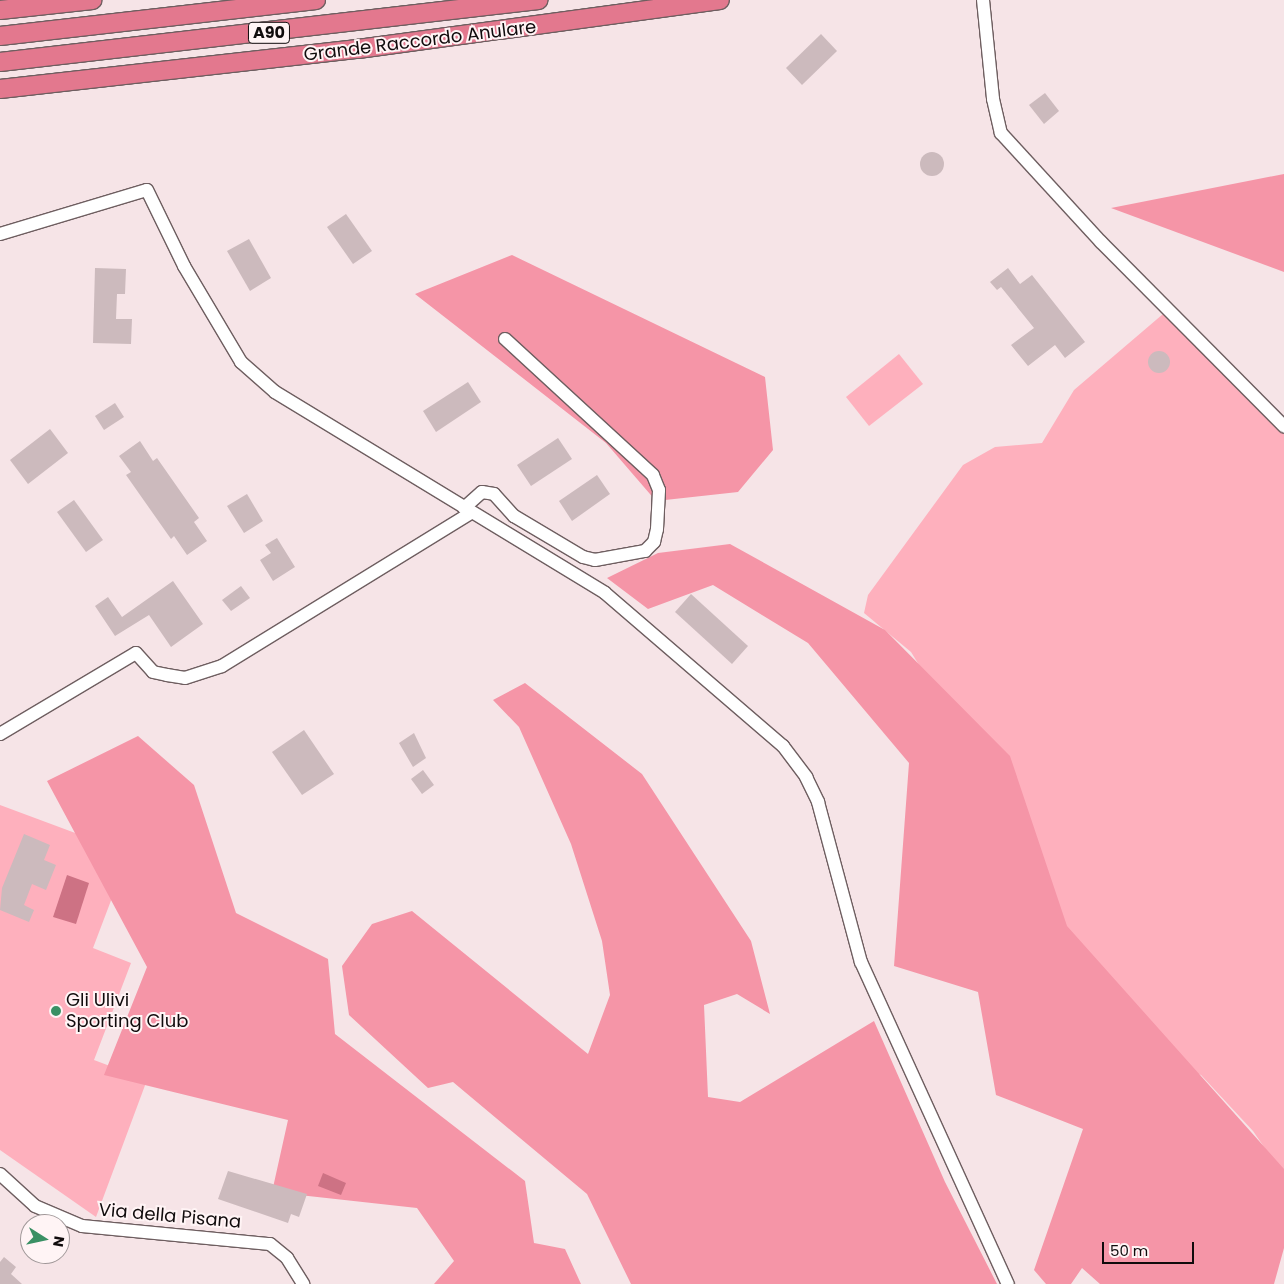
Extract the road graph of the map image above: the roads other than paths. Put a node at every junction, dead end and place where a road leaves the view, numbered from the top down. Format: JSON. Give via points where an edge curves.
{"nodes":[{"id":1,"x":92,"y":0,"type":"edge"},
{"id":2,"x":316,"y":0,"type":"edge"},
{"id":3,"x":538,"y":0,"type":"edge"},
{"id":4,"x":720,"y":0,"type":"edge"},
{"id":5,"x":983,"y":0,"type":"edge"},
{"id":6,"x":0,"y":10,"type":"edge"},
{"id":7,"x":0,"y":36,"type":"edge"},
{"id":8,"x":0,"y":62,"type":"edge"},
{"id":9,"x":0,"y":89,"type":"edge"},
{"id":10,"x":0,"y":234,"type":"edge"},
{"id":11,"x":505,"y":339,"type":"dead end"},
{"id":12,"x":1284,"y":426,"type":"edge"},
{"id":13,"x":467,"y":510,"type":"junction"},
{"id":14,"x":0,"y":734,"type":"edge"},
{"id":15,"x":0,"y":1174,"type":"edge"},
{"id":16,"x":303,"y":1284,"type":"edge"},
{"id":17,"x":1008,"y":1284,"type":"edge"}],
"edges":[{"from":1,"to":6,"type":"highway"},
{"from":2,"to":7,"type":"highway","number":"A90"},
{"from":3,"to":8,"type":"highway","name":"Grande Raccordo Anulare","number":"A90"},
{"from":4,"to":9,"type":"highway","name":"Grande Raccordo Anulare","via":[[358,50]]},
{"from":5,"to":12,"type":"street","via":[[993,98],[1001,134],[1101,242]]},
{"from":10,"to":13,"type":"street","via":[[147,190],[184,266],[241,362],[308,414]]},
{"from":11,"to":13,"type":"street","via":[[653,475],[659,490],[658,529],[654,542],[645,551],[595,560],[583,558],[514,516],[494,494],[482,492]]},
{"from":13,"to":14,"type":"street","via":[[222,666],[184,678],[153,672],[136,652]]},
{"from":13,"to":17,"type":"street","via":[[605,593],[783,746],[806,776],[818,802],[862,962]]},
{"from":15,"to":16,"type":"street","name":"Via della Pisana","via":[[34,1206],[82,1226],[270,1244],[287,1258]]}]}
